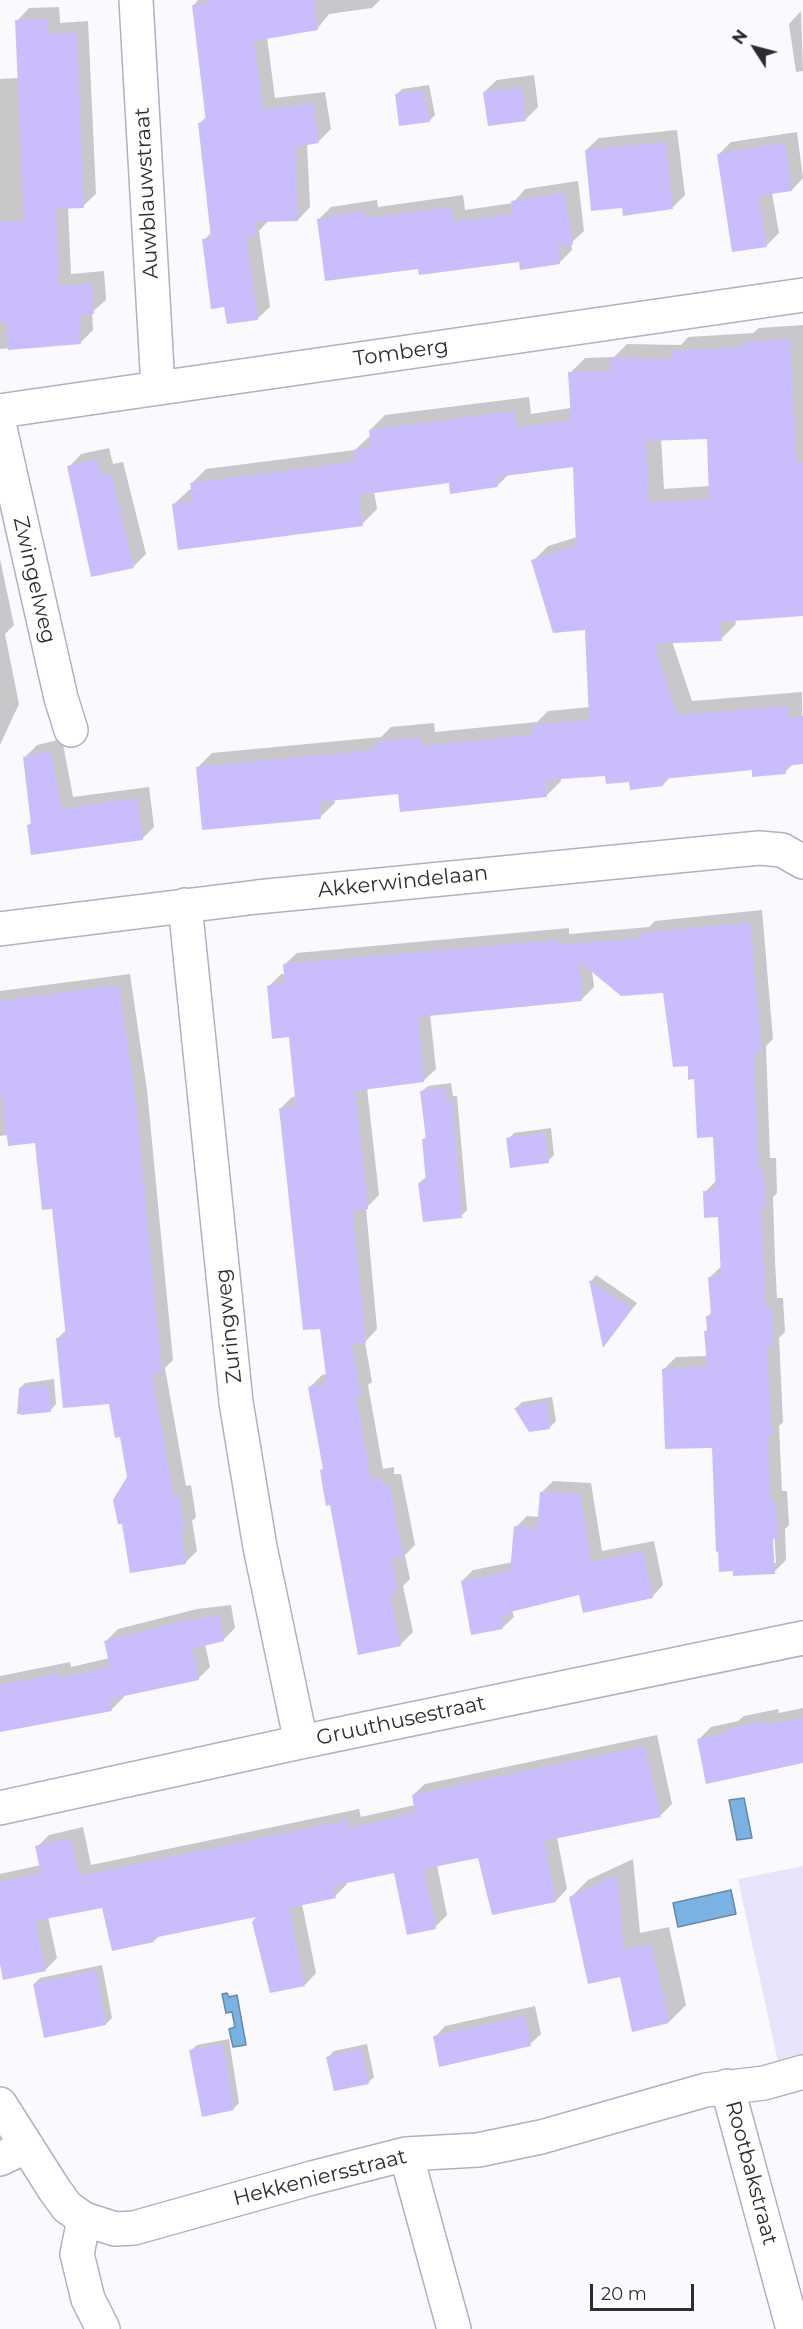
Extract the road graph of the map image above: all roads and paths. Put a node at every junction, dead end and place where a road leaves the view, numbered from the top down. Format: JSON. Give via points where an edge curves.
{"nodes":[{"id":1,"x":136,"y":0,"type":"edge"},
{"id":2,"x":803,"y":296,"type":"edge"},
{"id":3,"x":158,"y":387,"type":"junction"},
{"id":4,"x":0,"y":411,"type":"edge"},
{"id":5,"x":0,"y":428,"type":"edge"},
{"id":6,"x":71,"y":730,"type":"dead end"},
{"id":7,"x":803,"y":862,"type":"edge"},
{"id":8,"x":185,"y":905,"type":"junction"},
{"id":9,"x":0,"y":929,"type":"edge"},
{"id":10,"x":803,"y":1638,"type":"edge"},
{"id":11,"x":301,"y":1743,"type":"junction"},
{"id":12,"x":0,"y":1808,"type":"edge"},
{"id":13,"x":803,"y":2072,"type":"edge"},
{"id":14,"x":727,"y":2086,"type":"junction"},
{"id":15,"x":0,"y":2104,"type":"edge"},
{"id":16,"x":13,"y":2152,"type":"edge"},
{"id":17,"x":406,"y":2154,"type":"junction"},
{"id":18,"x":84,"y":2219,"type":"junction"},
{"id":19,"x":103,"y":2329,"type":"edge"},
{"id":20,"x":454,"y":2329,"type":"edge"},
{"id":21,"x":792,"y":2329,"type":"edge"}],
"edges":[{"from":1,"to":3,"type":"street","name":"Auwblauwstraat"},
{"from":2,"to":3,"type":"street","name":"Tomberg"},
{"from":3,"to":4,"type":"street","name":"Tomberg"},
{"from":5,"to":6,"type":"street","name":"Zwingelweg"},
{"from":7,"to":8,"type":"street","name":"Akkerwindelaan","via":[[782,850],[759,848]]},
{"from":8,"to":9,"type":"street","name":"Akkerwindelaan"},
{"from":8,"to":11,"type":"street","name":"Zuringweg","via":[[236,1402],[260,1546]]},
{"from":10,"to":11,"type":"street","name":"Gruuthusestraat"},
{"from":11,"to":12,"type":"street","name":"Gruuthusestraat"},
{"from":13,"to":14,"type":"street","name":"Hekkeniersstraat","via":[[764,2083]]},
{"from":14,"to":17,"type":"street","name":"Hekkeniersstraat","via":[[541,2137],[478,2150]]},
{"from":14,"to":21,"type":"street","name":"Rootbakstraat"},
{"from":15,"to":16,"type":"street","name":"Hekkeniersstraat"},
{"from":16,"to":18,"type":"street","name":"Hekkeniersstraat"},
{"from":17,"to":18,"type":"street","name":"Hekkeniersstraat","via":[[134,2228],[115,2229]]},
{"from":17,"to":20,"type":"street"},
{"from":18,"to":19,"type":"street","via":[[77,2254],[88,2299]]}]}
